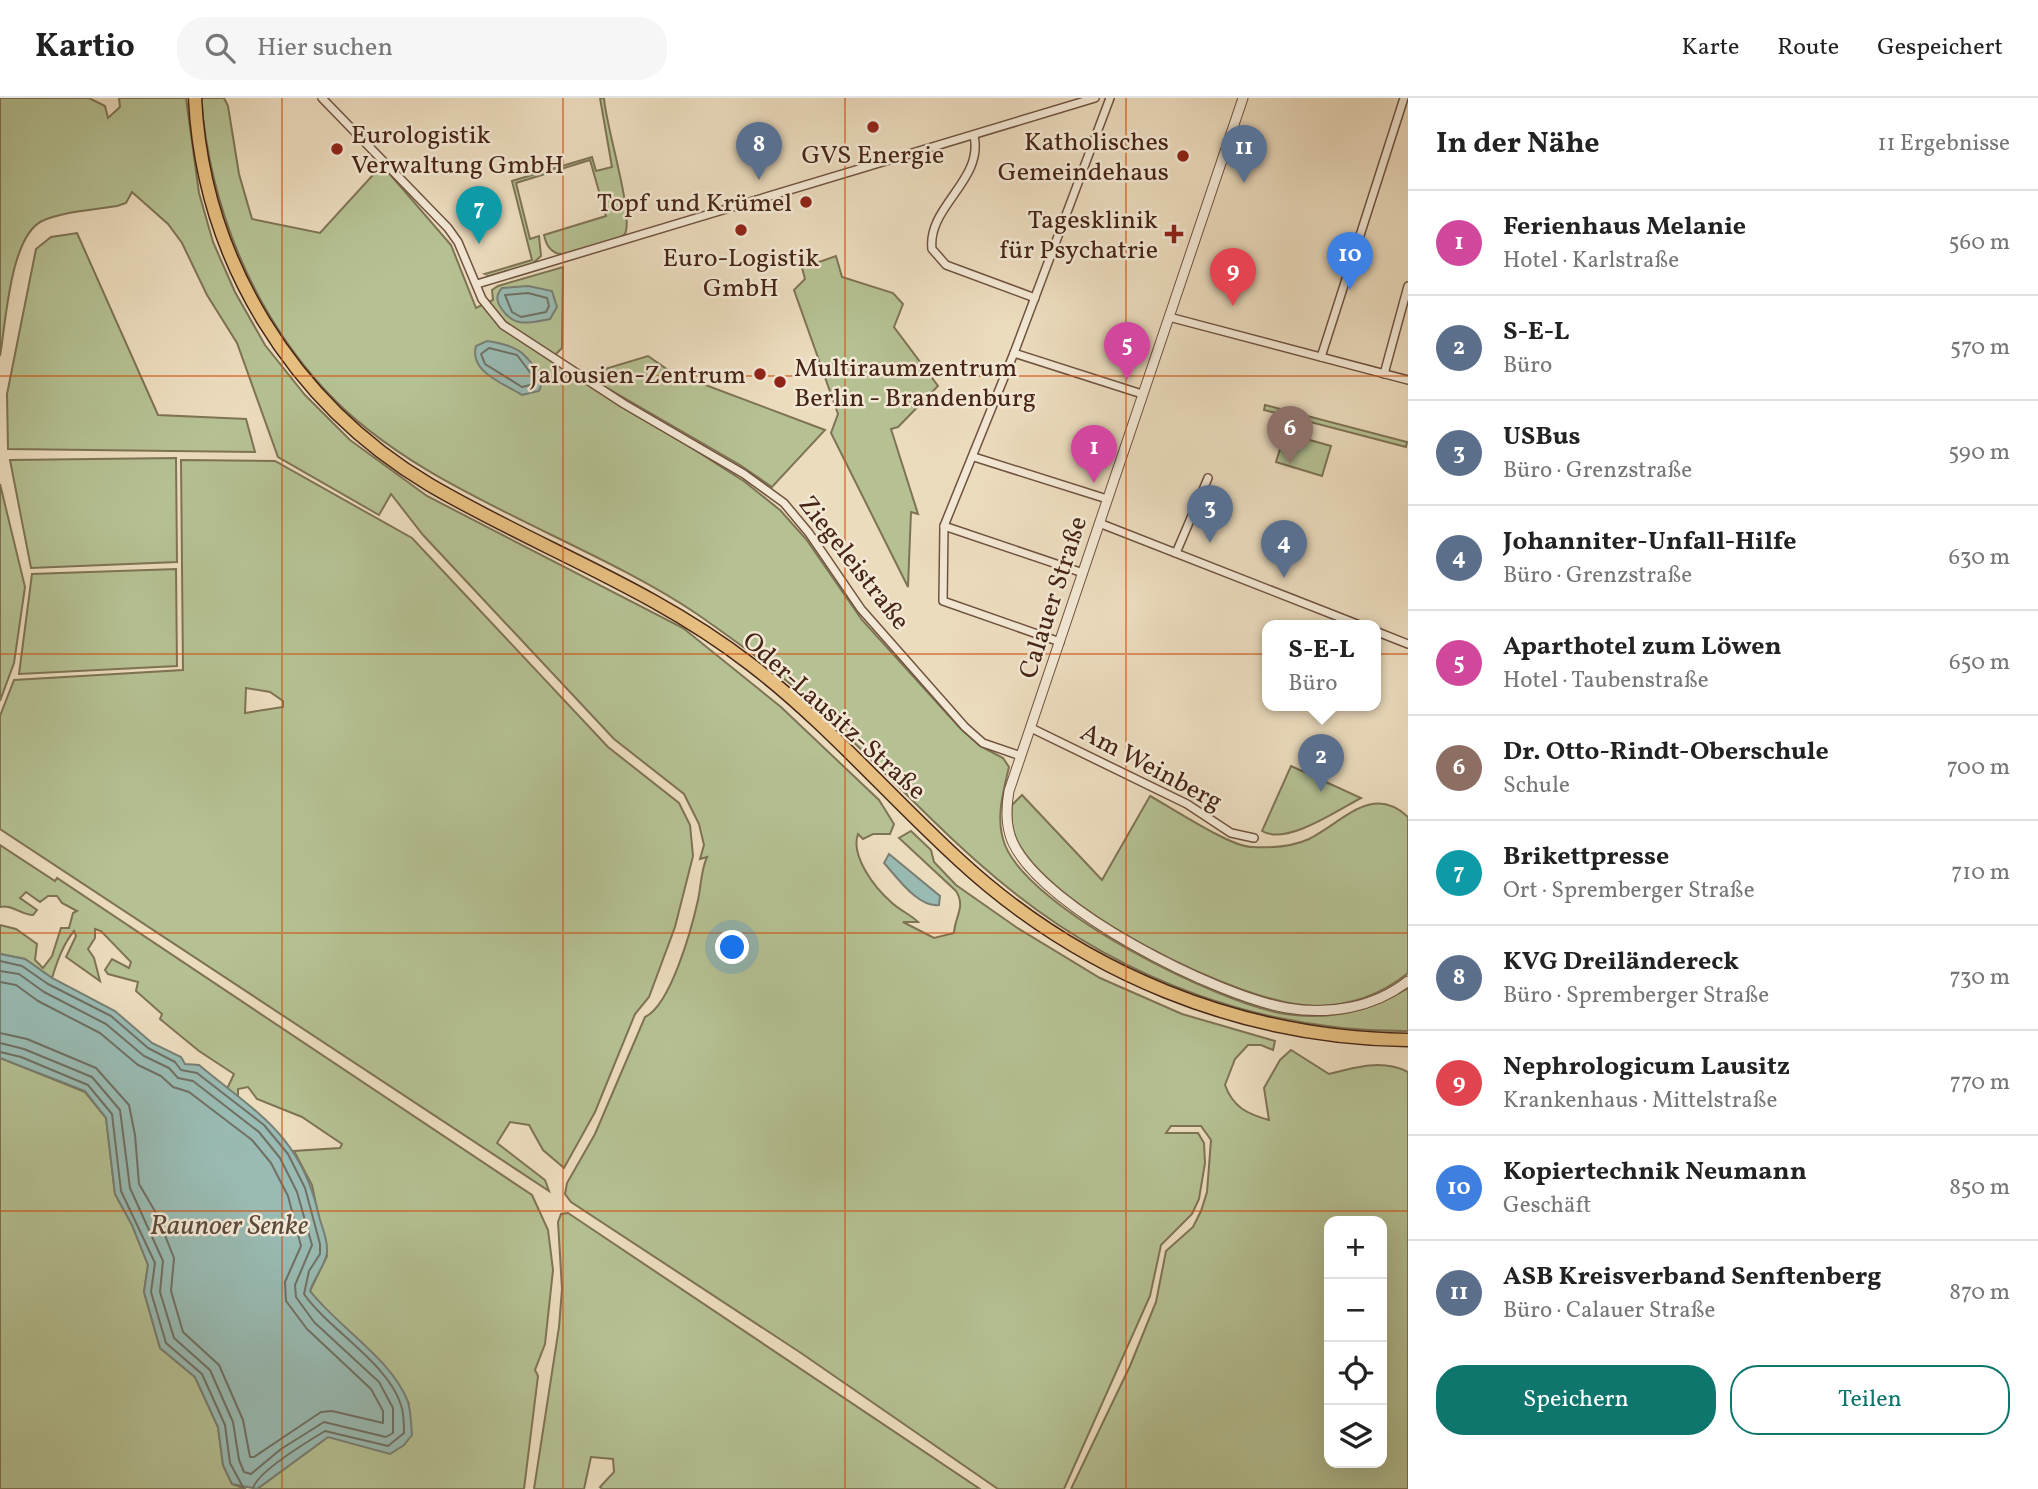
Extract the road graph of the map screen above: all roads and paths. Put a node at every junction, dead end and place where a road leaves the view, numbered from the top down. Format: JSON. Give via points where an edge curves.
{"nodes":[{"id":1,"x":195,"y":98,"type":"edge"},
{"id":2,"x":322,"y":98,"type":"edge"},
{"id":3,"x":1096,"y":98,"type":"edge"},
{"id":4,"x":1110,"y":98,"type":"edge"},
{"id":5,"x":1243,"y":98,"type":"edge"},
{"id":6,"x":1404,"y":98,"type":"edge"},
{"id":7,"x":974,"y":136,"type":"junction"},
{"id":8,"x":477,"y":284,"type":"junction"},
{"id":9,"x":1408,"y":286,"type":"edge"},
{"id":10,"x":1035,"y":298,"type":"junction"},
{"id":11,"x":1169,"y":317,"type":"junction"},
{"id":12,"x":1014,"y":353,"type":"junction"},
{"id":13,"x":1321,"y":357,"type":"junction"},
{"id":14,"x":1384,"y":374,"type":"junction"},
{"id":15,"x":1408,"y":380,"type":"edge"},
{"id":16,"x":1142,"y":394,"type":"junction"},
{"id":17,"x":974,"y":457,"type":"junction"},
{"id":18,"x":1208,"y":478,"type":"dead end"},
{"id":19,"x":1107,"y":499,"type":"junction"},
{"id":20,"x":1099,"y":523,"type":"junction"},
{"id":21,"x":944,"y":526,"type":"junction"},
{"id":22,"x":1175,"y":553,"type":"junction"},
{"id":23,"x":1083,"y":573,"type":"junction"},
{"id":24,"x":1347,"y":620,"type":"edge"},
{"id":25,"x":1381,"y":633,"type":"edge"},
{"id":26,"x":1060,"y":642,"type":"junction"},
{"id":27,"x":1408,"y":644,"type":"edge"},
{"id":28,"x":1031,"y":728,"type":"junction"},
{"id":29,"x":1021,"y":756,"type":"junction"},
{"id":30,"x":1254,"y":838,"type":"dead end"},
{"id":31,"x":1408,"y":981,"type":"edge"},
{"id":32,"x":1408,"y":1040,"type":"edge"}],
"edges":[{"from":1,"to":32,"type":"highway","name":"Oder-Lausitz-Straße","via":[[211,203],[254,308],[308,384],[383,455],[456,499],[645,594],[710,635],[802,710],[961,862],[1010,904],[1064,941],[1165,993],[1222,1013],[1283,1028]]},
{"from":2,"to":8,"type":"street","name":"Ziegeleistraße","via":[[448,228]]},
{"from":3,"to":7,"type":"street"},
{"from":4,"to":10,"type":"street"},
{"from":5,"to":11,"type":"street","name":"Calauer Straße"},
{"from":6,"to":13,"type":"street"},
{"from":7,"to":8,"type":"street"},
{"from":7,"to":10,"type":"street","via":[[976,158],[934,229],[931,240],[936,254],[946,265]]},
{"from":8,"to":29,"type":"street","name":"Ziegeleistraße","via":[[491,313],[516,335],[784,503],[861,609],[965,727],[983,743]]},
{"from":9,"to":14,"type":"street"},
{"from":10,"to":12,"type":"street"},
{"from":11,"to":13,"type":"street"},
{"from":11,"to":16,"type":"street","name":"Calauer Straße"},
{"from":12,"to":16,"type":"street"},
{"from":12,"to":17,"type":"street"},
{"from":13,"to":14,"type":"street"},
{"from":14,"to":15,"type":"street"},
{"from":16,"to":19,"type":"street","name":"Calauer Straße"},
{"from":17,"to":19,"type":"street"},
{"from":17,"to":21,"type":"street"},
{"from":18,"to":22,"type":"street"},
{"from":19,"to":20,"type":"street","name":"Calauer Straße"},
{"from":20,"to":22,"type":"street"},
{"from":20,"to":23,"type":"street","name":"Calauer Straße"},
{"from":21,"to":23,"type":"street"},
{"from":21,"to":26,"type":"street","via":[[943,601]]},
{"from":22,"to":24,"type":"street"},
{"from":23,"to":26,"type":"street","name":"Calauer Straße"},
{"from":25,"to":27,"type":"street"},
{"from":26,"to":28,"type":"street","name":"Calauer Straße"},
{"from":28,"to":29,"type":"street","name":"Calauer Straße"},
{"from":28,"to":30,"type":"street","name":"Am Weinberg","via":[[1187,804],[1231,833]]},
{"from":29,"to":31,"type":"street","name":"Calauer Straße","via":[[1006,816],[1011,840],[1042,878],[1126,940],[1205,981],[1268,1004],[1313,1011],[1377,1000]]}]}
